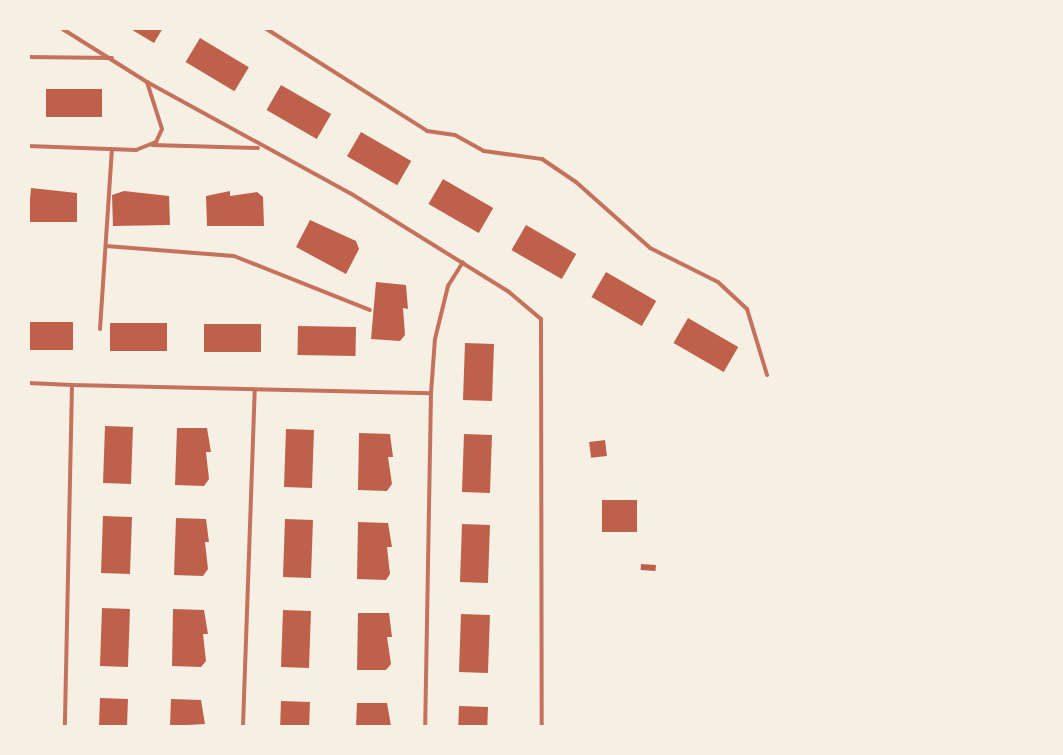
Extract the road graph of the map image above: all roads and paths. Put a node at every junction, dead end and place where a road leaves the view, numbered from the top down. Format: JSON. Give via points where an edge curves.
{"nodes":[{"id":1,"x":61,"y":28,"type":"edge"},
{"id":2,"x":264,"y":28,"type":"edge"},
{"id":3,"x":28,"y":57,"type":"edge"},
{"id":4,"x":112,"y":58,"type":"junction"},
{"id":5,"x":147,"y":82,"type":"junction"},
{"id":6,"x":148,"y":145,"type":"junction"},
{"id":7,"x":28,"y":146,"type":"edge"},
{"id":8,"x":261,"y":148,"type":"junction"},
{"id":9,"x":112,"y":149,"type":"junction"},
{"id":10,"x":106,"y":246,"type":"junction"},
{"id":11,"x":463,"y":262,"type":"junction"},
{"id":12,"x":370,"y":310,"type":"dead end"},
{"id":13,"x":100,"y":329,"type":"dead end"},
{"id":14,"x":767,"y":375,"type":"dead end"},
{"id":15,"x":28,"y":383,"type":"edge"},
{"id":16,"x":72,"y":385,"type":"junction"},
{"id":17,"x":255,"y":390,"type":"junction"},
{"id":18,"x":431,"y":393,"type":"junction"},
{"id":19,"x":65,"y":726,"type":"edge"},
{"id":20,"x":243,"y":726,"type":"edge"},
{"id":21,"x":425,"y":726,"type":"edge"},
{"id":22,"x":542,"y":726,"type":"edge"}],
"edges":[{"from":1,"to":4,"type":"lane"},
{"from":2,"to":14,"type":"lane","via":[[427,131],[455,135],[484,151],[542,159],[576,182],[650,248],[718,282],[747,309]]},
{"from":3,"to":4,"type":"lane"},
{"from":4,"to":5,"type":"lane"},
{"from":5,"to":6,"type":"lane","via":[[162,129],[156,142]]},
{"from":5,"to":8,"type":"lane"},
{"from":6,"to":8,"type":"lane"},
{"from":6,"to":9,"type":"lane"},
{"from":7,"to":9,"type":"lane"},
{"from":8,"to":11,"type":"lane","via":[[350,193]]},
{"from":9,"to":10,"type":"lane"},
{"from":10,"to":12,"type":"lane","via":[[234,256]]},
{"from":10,"to":13,"type":"lane"},
{"from":11,"to":18,"type":"lane","via":[[448,286],[435,339]]},
{"from":11,"to":22,"type":"lane","via":[[534,309],[544,328]]},
{"from":15,"to":16,"type":"lane"},
{"from":16,"to":17,"type":"lane"},
{"from":16,"to":19,"type":"lane"},
{"from":17,"to":18,"type":"lane"},
{"from":17,"to":20,"type":"lane"},
{"from":18,"to":21,"type":"lane"}]}
